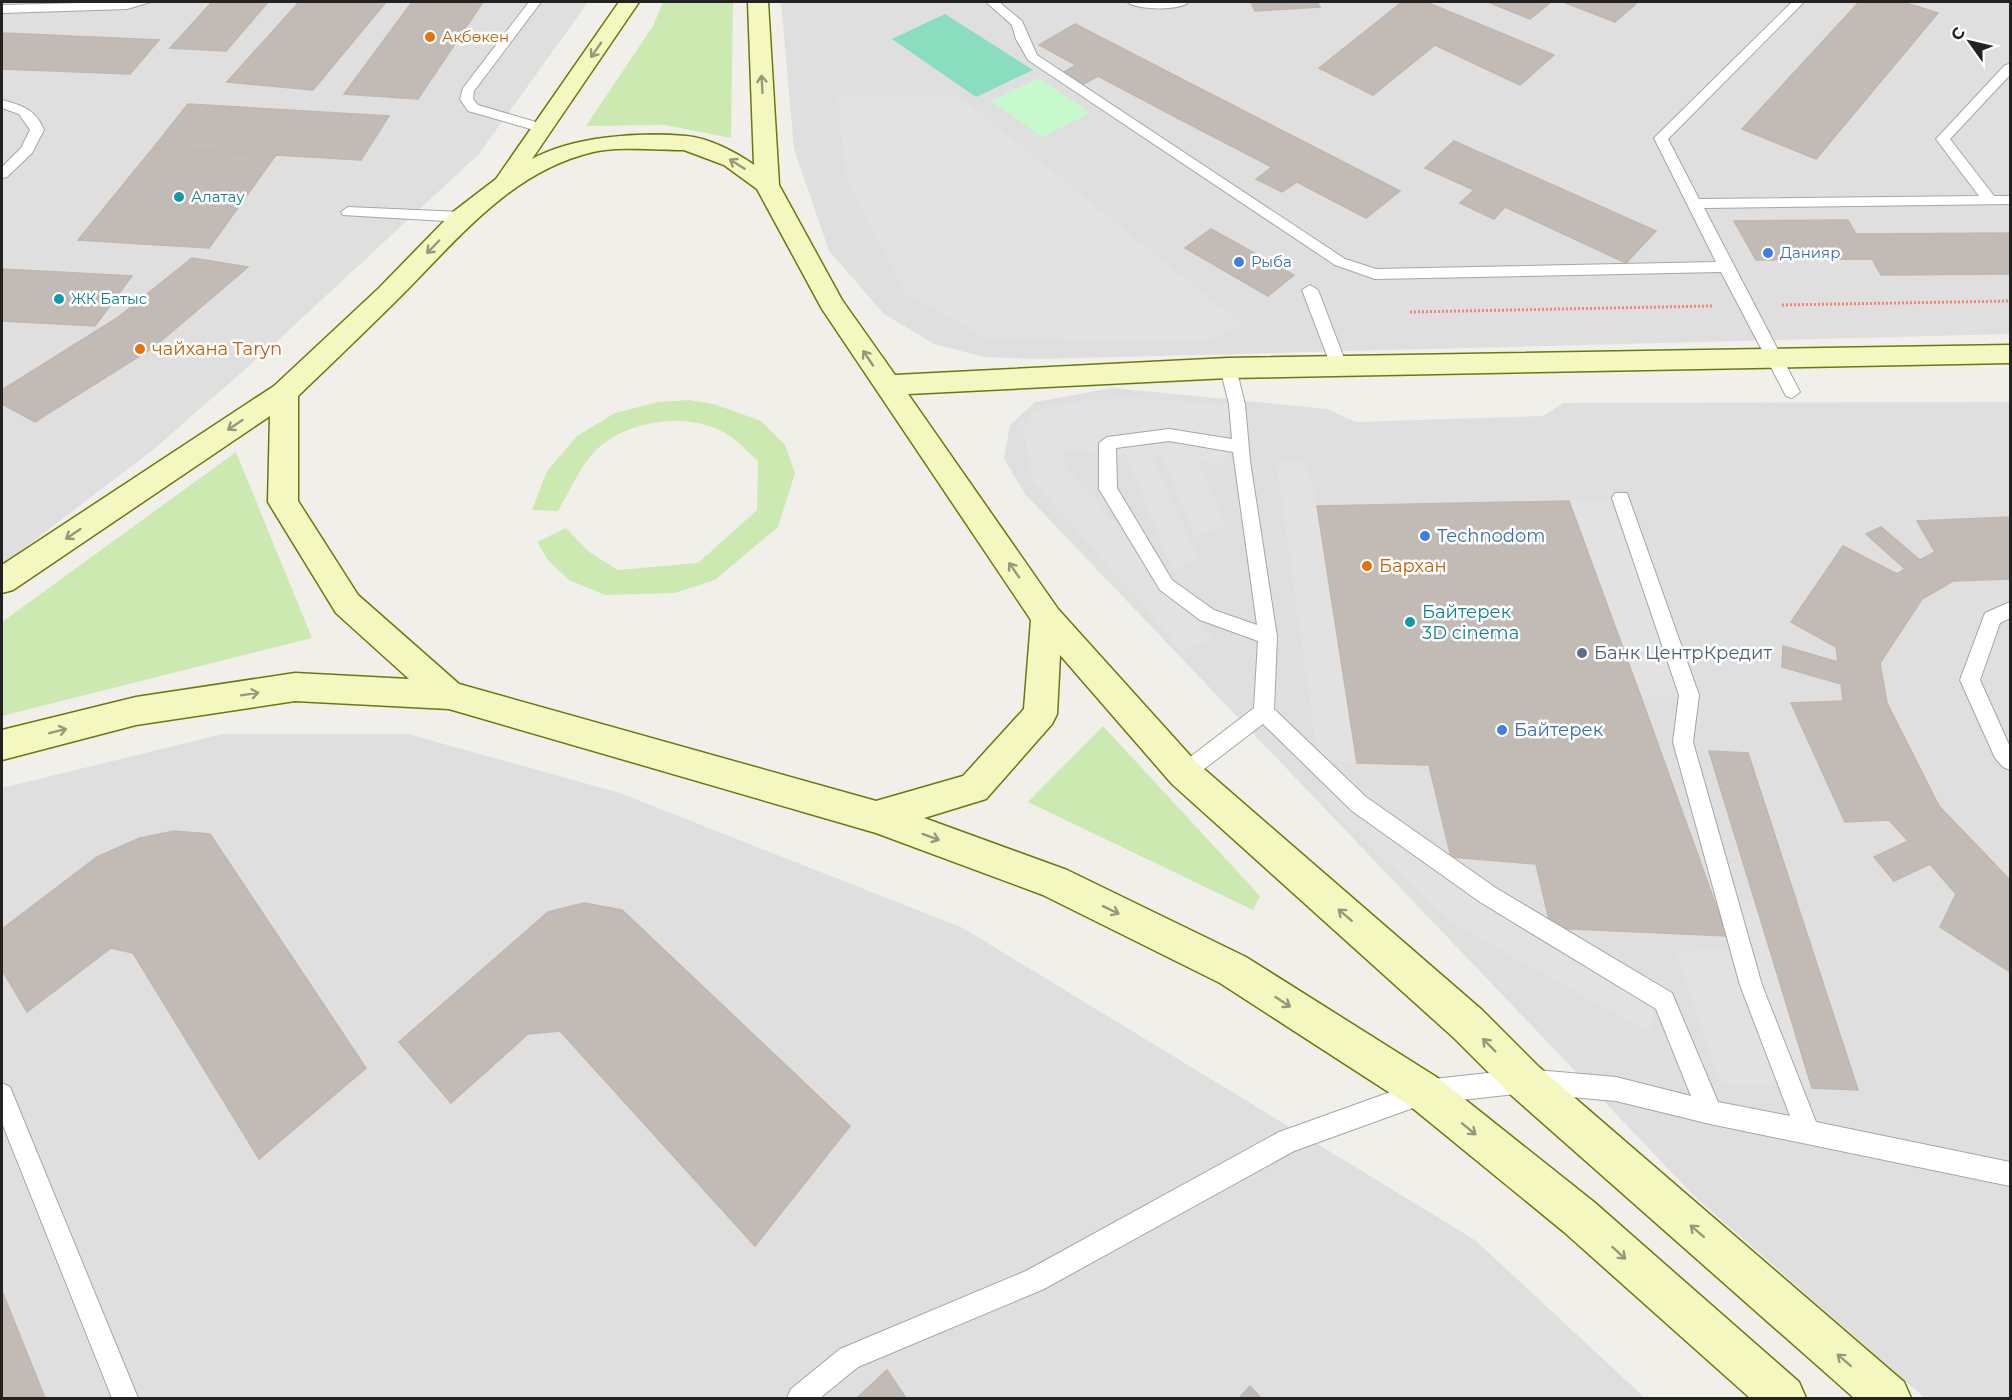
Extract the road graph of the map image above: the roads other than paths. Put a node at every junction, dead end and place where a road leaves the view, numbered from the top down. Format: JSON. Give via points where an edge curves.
{"nodes":[{"id":1,"x":145,"y":2,"type":"edge"},
{"id":2,"x":535,"y":2,"type":"edge"},
{"id":3,"x":629,"y":2,"type":"edge"},
{"id":4,"x":758,"y":2,"type":"edge"},
{"id":5,"x":992,"y":2,"type":"edge"},
{"id":6,"x":1133,"y":2,"type":"edge"},
{"id":7,"x":1183,"y":2,"type":"edge"},
{"id":8,"x":1798,"y":2,"type":"edge"},
{"id":9,"x":2,"y":9,"type":"edge"},
{"id":10,"x":2010,"y":68,"type":"edge"},
{"id":11,"x":2,"y":104,"type":"edge"},
{"id":12,"x":541,"y":128,"type":"junction"},
{"id":13,"x":2,"y":174,"type":"edge"},
{"id":14,"x":767,"y":185,"type":"junction"},
{"id":15,"x":501,"y":186,"type":"junction"},
{"id":16,"x":1990,"y":200,"type":"junction"},
{"id":17,"x":2010,"y":200,"type":"edge"},
{"id":18,"x":1695,"y":204,"type":"junction"},
{"id":19,"x":348,"y":212,"type":"dead end"},
{"id":20,"x":462,"y":217,"type":"junction"},
{"id":21,"x":1728,"y":267,"type":"junction"},
{"id":22,"x":1310,"y":290,"type":"dead end"},
{"id":23,"x":2010,"y":354,"type":"edge"},
{"id":24,"x":1772,"y":358,"type":"junction"},
{"id":25,"x":1340,"y":366,"type":"junction"},
{"id":26,"x":1228,"y":368,"type":"junction"},
{"id":27,"x":887,"y":386,"type":"junction"},
{"id":28,"x":1792,"y":392,"type":"dead end"},
{"id":29,"x":284,"y":393,"type":"junction"},
{"id":30,"x":1241,"y":447,"type":"junction"},
{"id":31,"x":1621,"y":498,"type":"dead end"},
{"id":32,"x":2,"y":581,"type":"edge"},
{"id":33,"x":2010,"y":610,"type":"edge"},
{"id":34,"x":1047,"y":618,"type":"junction"},
{"id":35,"x":1268,"y":637,"type":"junction"},
{"id":36,"x":448,"y":695,"type":"junction"},
{"id":37,"x":1264,"y":712,"type":"junction"},
{"id":38,"x":2,"y":745,"type":"edge"},
{"id":39,"x":2010,"y":761,"type":"edge"},
{"id":40,"x":1184,"y":773,"type":"junction"},
{"id":41,"x":876,"y":816,"type":"junction"},
{"id":42,"x":1525,"y":1081,"type":"junction"},
{"id":43,"x":1424,"y":1092,"type":"junction"},
{"id":44,"x":2,"y":1095,"type":"edge"},
{"id":45,"x":1710,"y":1112,"type":"junction"},
{"id":46,"x":1807,"y":1130,"type":"junction"},
{"id":47,"x":2010,"y":1174,"type":"edge"},
{"id":48,"x":1778,"y":1397,"type":"edge"},
{"id":49,"x":126,"y":1398,"type":"edge"},
{"id":50,"x":800,"y":1398,"type":"edge"},
{"id":51,"x":1888,"y":1398,"type":"edge"}],
"edges":[{"from":1,"to":9,"type":"lane"},
{"from":2,"to":12,"type":"lane","via":[[466,98],[473,108]]},
{"from":3,"to":12,"type":"main road","one_way":true},
{"from":14,"to":4,"type":"main road","one_way":true},
{"from":5,"to":21,"type":"lane","via":[[1018,24],[1032,57],[1340,262],[1375,274]]},
{"from":6,"to":7,"type":"lane"},
{"from":8,"to":18,"type":"lane","via":[[1661,138]]},
{"from":10,"to":16,"type":"lane","via":[[1943,139]]},
{"from":11,"to":13,"type":"lane","via":[[27,112],[37,130],[27,150]]},
{"from":12,"to":15,"type":"main road"},
{"from":14,"to":15,"type":"main road","one_way":true,"via":[[732,160],[687,144],[594,144],[554,156]]},
{"from":27,"to":14,"type":"main road","one_way":true,"via":[[831,303]]},
{"from":15,"to":20,"type":"main road"},
{"from":16,"to":17,"type":"lane"},
{"from":16,"to":18,"type":"lane"},
{"from":18,"to":21,"type":"lane"},
{"from":19,"to":20,"type":"lane"},
{"from":20,"to":29,"type":"main road","one_way":true},
{"from":21,"to":24,"type":"lane"},
{"from":22,"to":25,"type":"lane"},
{"from":23,"to":24,"type":"main road"},
{"from":24,"to":25,"type":"main road"},
{"from":24,"to":28,"type":"lane"},
{"from":25,"to":26,"type":"main road"},
{"from":26,"to":27,"type":"main road"},
{"from":26,"to":30,"type":"lane","via":[[1237,404]]},
{"from":34,"to":27,"type":"main road","one_way":true},
{"from":29,"to":32,"type":"main road","one_way":true},
{"from":29,"to":36,"type":"main road","via":[[283,502],[347,604]]},
{"from":30,"to":35,"type":"lane"},
{"from":30,"to":35,"type":"lane","via":[[1169,435],[1107,443],[1108,489],[1166,585],[1207,615]]},
{"from":31,"to":46,"type":"lane","via":[[1689,695],[1683,742],[1751,985]]},
{"from":33,"to":39,"type":"lane","via":[[1992,618],[1970,680],[2002,752]]},
{"from":34,"to":40,"type":"main road"},
{"from":34,"to":41,"type":"main road","via":[[1040,714],[974,788]]},
{"from":35,"to":37,"type":"lane"},
{"from":38,"to":36,"type":"main road","one_way":true,"via":[[135,711],[295,687]]},
{"from":36,"to":41,"type":"main road"},
{"from":37,"to":40,"type":"lane"},
{"from":37,"to":45,"type":"lane","via":[[1359,804],[1488,895],[1664,1001]]},
{"from":42,"to":40,"type":"main road","one_way":true,"via":[[1468,1024]]},
{"from":41,"to":43,"type":"main road","one_way":true,"via":[[1054,882],[1233,970]]},
{"from":42,"to":43,"type":"lane"},
{"from":42,"to":45,"type":"lane","via":[[1616,1089]]},
{"from":51,"to":42,"type":"main road","one_way":true},
{"from":43,"to":48,"type":"main road","one_way":true,"via":[[1579,1217]]},
{"from":43,"to":50,"type":"lane","via":[[1288,1141],[1035,1280],[849,1358]]},
{"from":44,"to":49,"type":"lane"},
{"from":45,"to":46,"type":"lane"},
{"from":46,"to":47,"type":"lane"}]}
